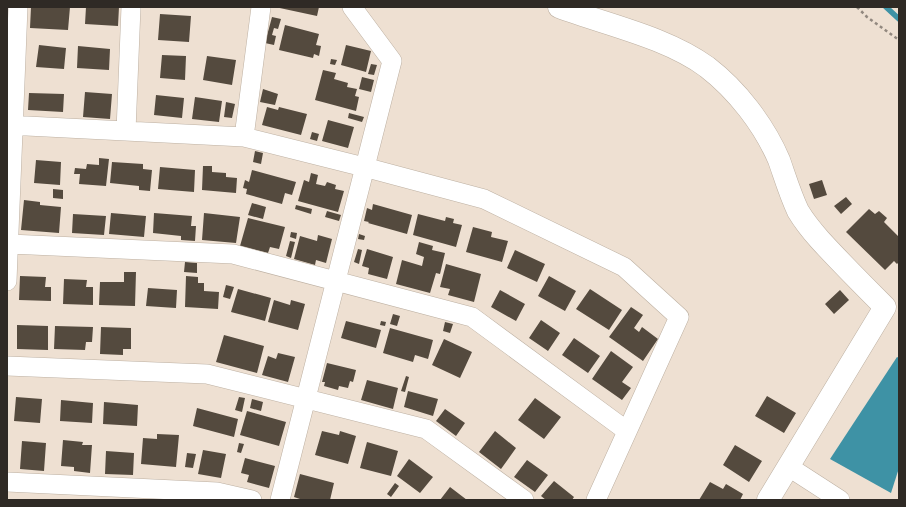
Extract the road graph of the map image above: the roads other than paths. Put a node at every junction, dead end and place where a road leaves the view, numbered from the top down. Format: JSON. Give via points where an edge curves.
{"nodes":[{"id":1,"x":18,"y":7,"type":"edge"},
{"id":2,"x":131,"y":7,"type":"edge"},
{"id":3,"x":261,"y":7,"type":"edge"},
{"id":4,"x":352,"y":7,"type":"edge"},
{"id":5,"x":559,"y":7,"type":"edge"},
{"id":6,"x":10,"y":126,"type":"edge"},
{"id":7,"x":126,"y":131,"type":"junction"},
{"id":8,"x":244,"y":137,"type":"junction"},
{"id":9,"x":364,"y":167,"type":"junction"},
{"id":10,"x":9,"y":244,"type":"junction"},
{"id":11,"x":7,"y":281,"type":"edge"},
{"id":12,"x":335,"y":281,"type":"junction"},
{"id":13,"x":7,"y":366,"type":"edge"},
{"id":14,"x":306,"y":399,"type":"junction"},
{"id":15,"x":627,"y":431,"type":"junction"},
{"id":16,"x":789,"y":467,"type":"junction"},
{"id":17,"x":7,"y":482,"type":"edge"},
{"id":18,"x":252,"y":500,"type":"edge"},
{"id":19,"x":280,"y":500,"type":"edge"},
{"id":20,"x":524,"y":500,"type":"edge"},
{"id":21,"x":596,"y":500,"type":"edge"},
{"id":22,"x":768,"y":500,"type":"edge"},
{"id":23,"x":840,"y":500,"type":"edge"}],
"edges":[{"from":1,"to":6,"type":"street"},
{"from":2,"to":7,"type":"street"},
{"from":3,"to":8,"type":"street"},
{"from":4,"to":9,"type":"street","via":[[392,61]]},
{"from":5,"to":16,"type":"street","via":[[685,53],[724,82],[746,106],[766,135],[799,211],[811,228],[850,273],[885,307]]},
{"from":6,"to":7,"type":"street"},
{"from":6,"to":10,"type":"street"},
{"from":7,"to":8,"type":"street"},
{"from":8,"to":9,"type":"street"},
{"from":9,"to":12,"type":"street"},
{"from":9,"to":15,"type":"street","via":[[484,199],[624,267],[679,317]]},
{"from":10,"to":11,"type":"street"},
{"from":10,"to":12,"type":"street","via":[[233,254]]},
{"from":12,"to":14,"type":"street"},
{"from":12,"to":15,"type":"street","via":[[472,317]]},
{"from":13,"to":14,"type":"street","via":[[207,374]]},
{"from":14,"to":19,"type":"street"},
{"from":14,"to":20,"type":"street","via":[[426,429]]},
{"from":15,"to":21,"type":"street"},
{"from":16,"to":22,"type":"street"},
{"from":16,"to":23,"type":"street"},
{"from":17,"to":18,"type":"street","via":[[217,492]]}]}
